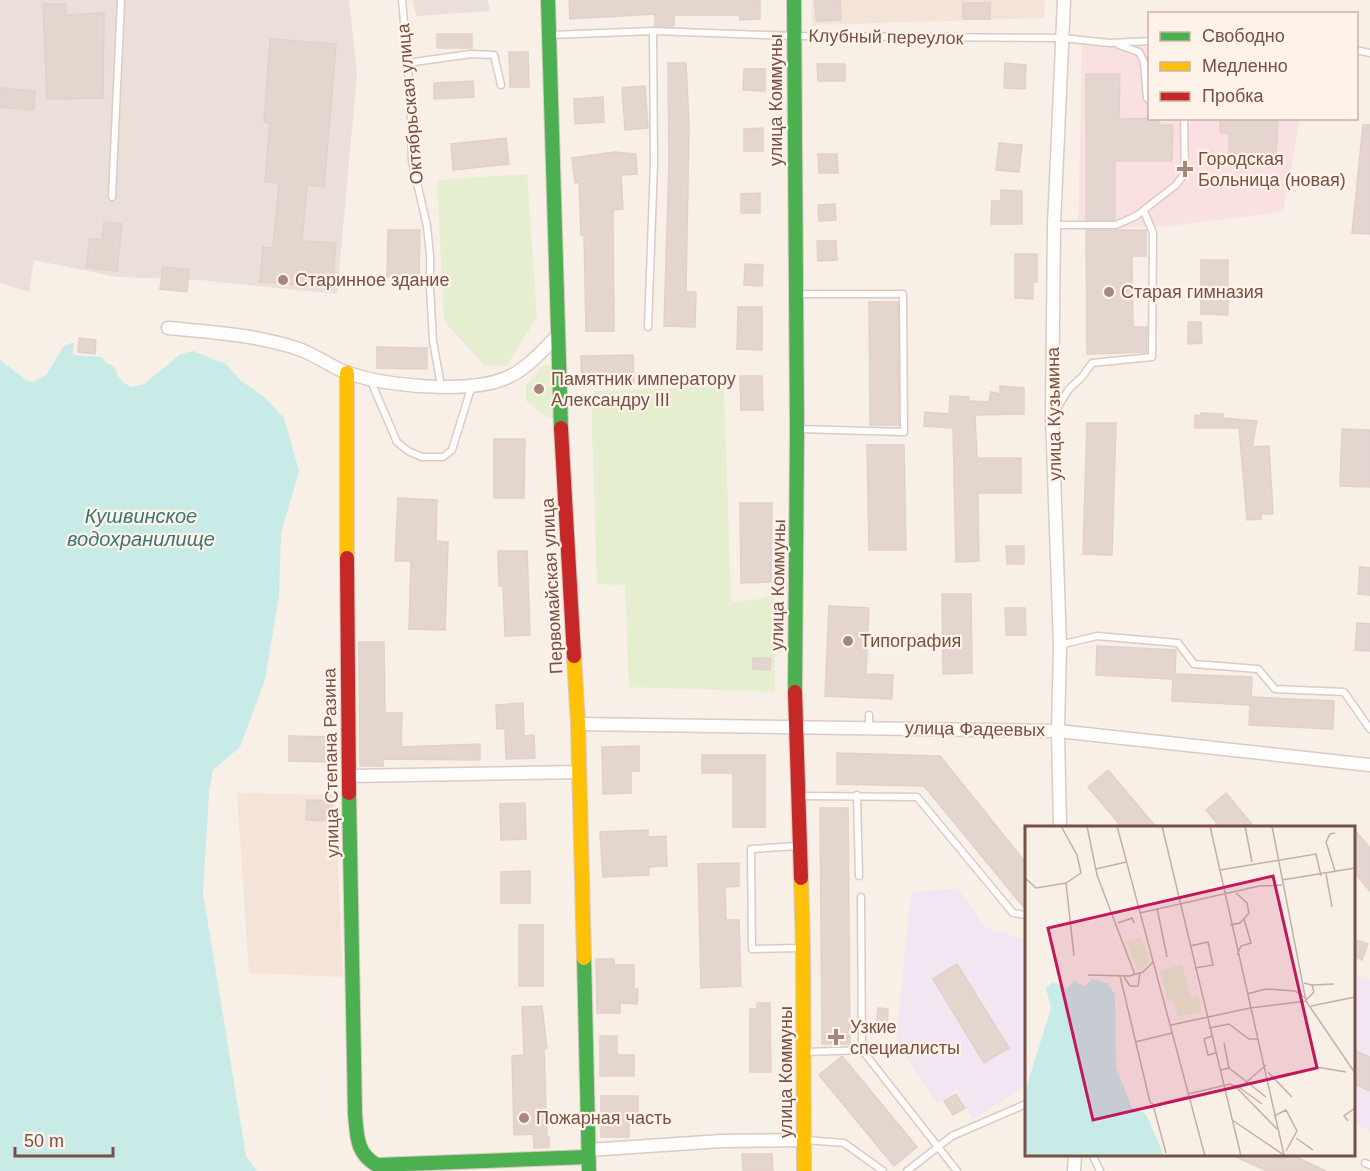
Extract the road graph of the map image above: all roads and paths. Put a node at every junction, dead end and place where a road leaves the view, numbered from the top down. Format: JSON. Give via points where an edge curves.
{"nodes":[{"id":1,"x":121,"y":0,"type":"edge"},
{"id":2,"x":402,"y":0,"type":"edge"},
{"id":3,"x":548,"y":0,"type":"edge"},
{"id":4,"x":794,"y":0,"type":"edge"},
{"id":5,"x":1064,"y":0,"type":"edge"},
{"id":6,"x":653,"y":31,"type":"junction"},
{"id":7,"x":550,"y":35,"type":"junction"},
{"id":8,"x":794,"y":36,"type":"junction"},
{"id":9,"x":1062,"y":38,"type":"junction"},
{"id":10,"x":1148,"y":41,"type":"edge"},
{"id":11,"x":1110,"y":43,"type":"junction"},
{"id":12,"x":407,"y":63,"type":"junction"},
{"id":13,"x":501,"y":85,"type":"dead end"},
{"id":14,"x":1148,"y":97,"type":"edge"},
{"id":15,"x":1184,"y":120,"type":"edge"},
{"id":16,"x":112,"y":197,"type":"dead end"},
{"id":17,"x":1144,"y":210,"type":"junction"},
{"id":18,"x":1054,"y":225,"type":"junction"},
{"id":19,"x":795,"y":294,"type":"junction"},
{"id":20,"x":648,"y":327,"type":"dead end"},
{"id":21,"x":168,"y":328,"type":"dead end"},
{"id":22,"x":558,"y":335,"type":"junction"},
{"id":23,"x":347,"y":373,"type":"junction"},
{"id":24,"x":370,"y":378,"type":"junction"},
{"id":25,"x":472,"y":385,"type":"junction"},
{"id":26,"x":441,"y":386,"type":"junction"},
{"id":27,"x":1052,"y":415,"type":"junction"},
{"id":28,"x":797,"y":429,"type":"junction"},
{"id":29,"x":1060,"y":645,"type":"junction"},
{"id":30,"x":578,"y":724,"type":"junction"},
{"id":31,"x":795,"y":726,"type":"junction"},
{"id":32,"x":1370,"y":729,"type":"edge"},
{"id":33,"x":1058,"y":731,"type":"junction"},
{"id":34,"x":1370,"y":765,"type":"edge"},
{"id":35,"x":579,"y":772,"type":"junction"},
{"id":36,"x":349,"y":776,"type":"junction"},
{"id":37,"x":857,"y":795,"type":"junction"},
{"id":38,"x":798,"y":796,"type":"junction"},
{"id":39,"x":1060,"y":826,"type":"edge"},
{"id":40,"x":801,"y":846,"type":"junction"},
{"id":41,"x":859,"y":876,"type":"dead end"},
{"id":42,"x":861,"y":897,"type":"dead end"},
{"id":43,"x":1025,"y":915,"type":"edge"},
{"id":44,"x":803,"y":948,"type":"junction"},
{"id":45,"x":862,"y":1050,"type":"junction"},
{"id":46,"x":803,"y":1052,"type":"junction"},
{"id":47,"x":1025,"y":1104,"type":"edge"},
{"id":48,"x":804,"y":1140,"type":"junction"},
{"id":49,"x":937,"y":1146,"type":"junction"},
{"id":50,"x":1075,"y":1156,"type":"edge"},
{"id":51,"x":1092,"y":1156,"type":"edge"},
{"id":52,"x":866,"y":1157,"type":"junction"},
{"id":53,"x":589,"y":1159,"type":"edge"},
{"id":54,"x":365,"y":1162,"type":"edge"},
{"id":55,"x":804,"y":1171,"type":"edge"},
{"id":56,"x":873,"y":1171,"type":"edge"},
{"id":57,"x":883,"y":1171,"type":"edge"},
{"id":58,"x":907,"y":1171,"type":"edge"},
{"id":59,"x":957,"y":1171,"type":"edge"},
{"id":60,"x":1074,"y":1171,"type":"edge"},
{"id":61,"x":1100,"y":1171,"type":"edge"}],
"edges":[{"from":1,"to":16,"type":"lane"},
{"from":2,"to":12,"type":"lane","name":"Октябрьская улица"},
{"from":3,"to":7,"type":"street","name":"Первомайская улица"},
{"from":4,"to":8,"type":"street","name":"улица Коммуны"},
{"from":5,"to":9,"type":"street","name":"улица Кузьмина"},
{"from":6,"to":7,"type":"lane","name":"Клубный переулок"},
{"from":6,"to":8,"type":"lane","name":"Клубный переулок"},
{"from":6,"to":20,"type":"lane","via":[[654,163]]},
{"from":7,"to":22,"type":"street","name":"Первомайская улица"},
{"from":8,"to":9,"type":"lane","name":"Клубный переулок"},
{"from":8,"to":19,"type":"street","name":"улица Коммуны"},
{"from":9,"to":11,"type":"lane","name":"Клубный переулок"},
{"from":9,"to":18,"type":"street","name":"улица Кузьмина"},
{"from":10,"to":11,"type":"lane","name":"Клубный переулок"},
{"from":11,"to":14,"type":"lane","via":[[1139,52]]},
{"from":12,"to":13,"type":"lane","via":[[471,54],[494,55]]},
{"from":12,"to":26,"type":"lane","name":"Октябрьская улица","via":[[412,161],[427,226],[433,341]]},
{"from":15,"to":17,"type":"lane","via":[[1185,173]]},
{"from":17,"to":18,"type":"lane","via":[[1116,225]]},
{"from":17,"to":27,"type":"lane","via":[[1153,233],[1152,357],[1092,363]]},
{"from":18,"to":27,"type":"street","name":"улица Кузьмина"},
{"from":19,"to":28,"type":"street","name":"улица Коммуны"},
{"from":19,"to":28,"type":"lane","via":[[903,294],[904,432]]},
{"from":21,"to":23,"type":"street","via":[[300,349]]},
{"from":22,"to":25,"type":"street","via":[[507,378]]},
{"from":22,"to":30,"type":"street","name":"Первомайская улица"},
{"from":23,"to":24,"type":"street"},
{"from":23,"to":36,"type":"street","name":"улица Степана Разина"},
{"from":24,"to":25,"type":"lane","via":[[397,442],[422,457],[443,457],[452,450]]},
{"from":24,"to":26,"type":"street","via":[[404,386]]},
{"from":25,"to":26,"type":"street"},
{"from":27,"to":29,"type":"street","name":"улица Кузьмина"},
{"from":28,"to":31,"type":"street","name":"улица Коммуны"},
{"from":29,"to":32,"type":"lane","via":[[1096,636],[1178,643],[1194,664],[1258,669],[1275,689],[1344,692]]},
{"from":29,"to":33,"type":"street","name":"улица Кузьмина"},
{"from":30,"to":31,"type":"street","name":"улица Фадеевых"},
{"from":30,"to":35,"type":"street","name":"Первомайская улица"},
{"from":31,"to":33,"type":"street","name":"улица Фадеевых","via":[[869,721]]},
{"from":31,"to":38,"type":"street","name":"улица Коммуны"},
{"from":33,"to":34,"type":"street","name":"улица Фадеевых"},
{"from":33,"to":39,"type":"street","name":"улица Кузьмина"},
{"from":35,"to":36,"type":"street"},
{"from":35,"to":53,"type":"street","name":"Первомайская улица"},
{"from":36,"to":54,"type":"street","name":"улица Степана Разина","via":[[355,1114],[357,1141]]},
{"from":37,"to":38,"type":"lane"},
{"from":37,"to":41,"type":"lane"},
{"from":37,"to":43,"type":"lane","via":[[917,797],[1013,913]]},
{"from":38,"to":40,"type":"street","name":"улица Коммуны"},
{"from":40,"to":44,"type":"street","name":"улица Коммуны"},
{"from":40,"to":44,"type":"lane","via":[[751,849],[752,949]]},
{"from":42,"to":45,"type":"lane"},
{"from":44,"to":46,"type":"street","name":"улица Коммуны"},
{"from":45,"to":46,"type":"lane"},
{"from":45,"to":49,"type":"lane"},
{"from":46,"to":48,"type":"street","name":"улица Коммуны"},
{"from":47,"to":49,"type":"lane"},
{"from":48,"to":52,"type":"lane","via":[[843,1143]]},
{"from":48,"to":53,"type":"street","via":[[722,1140]]},
{"from":48,"to":55,"type":"street","name":"улица Коммуны"},
{"from":49,"to":58,"type":"lane"},
{"from":49,"to":59,"type":"lane"},
{"from":50,"to":60,"type":"street"},
{"from":51,"to":61,"type":"lane"},
{"from":52,"to":56,"type":"lane"},
{"from":52,"to":57,"type":"lane"},
{"from":53,"to":54,"type":"street","via":[[418,1165]]}]}
